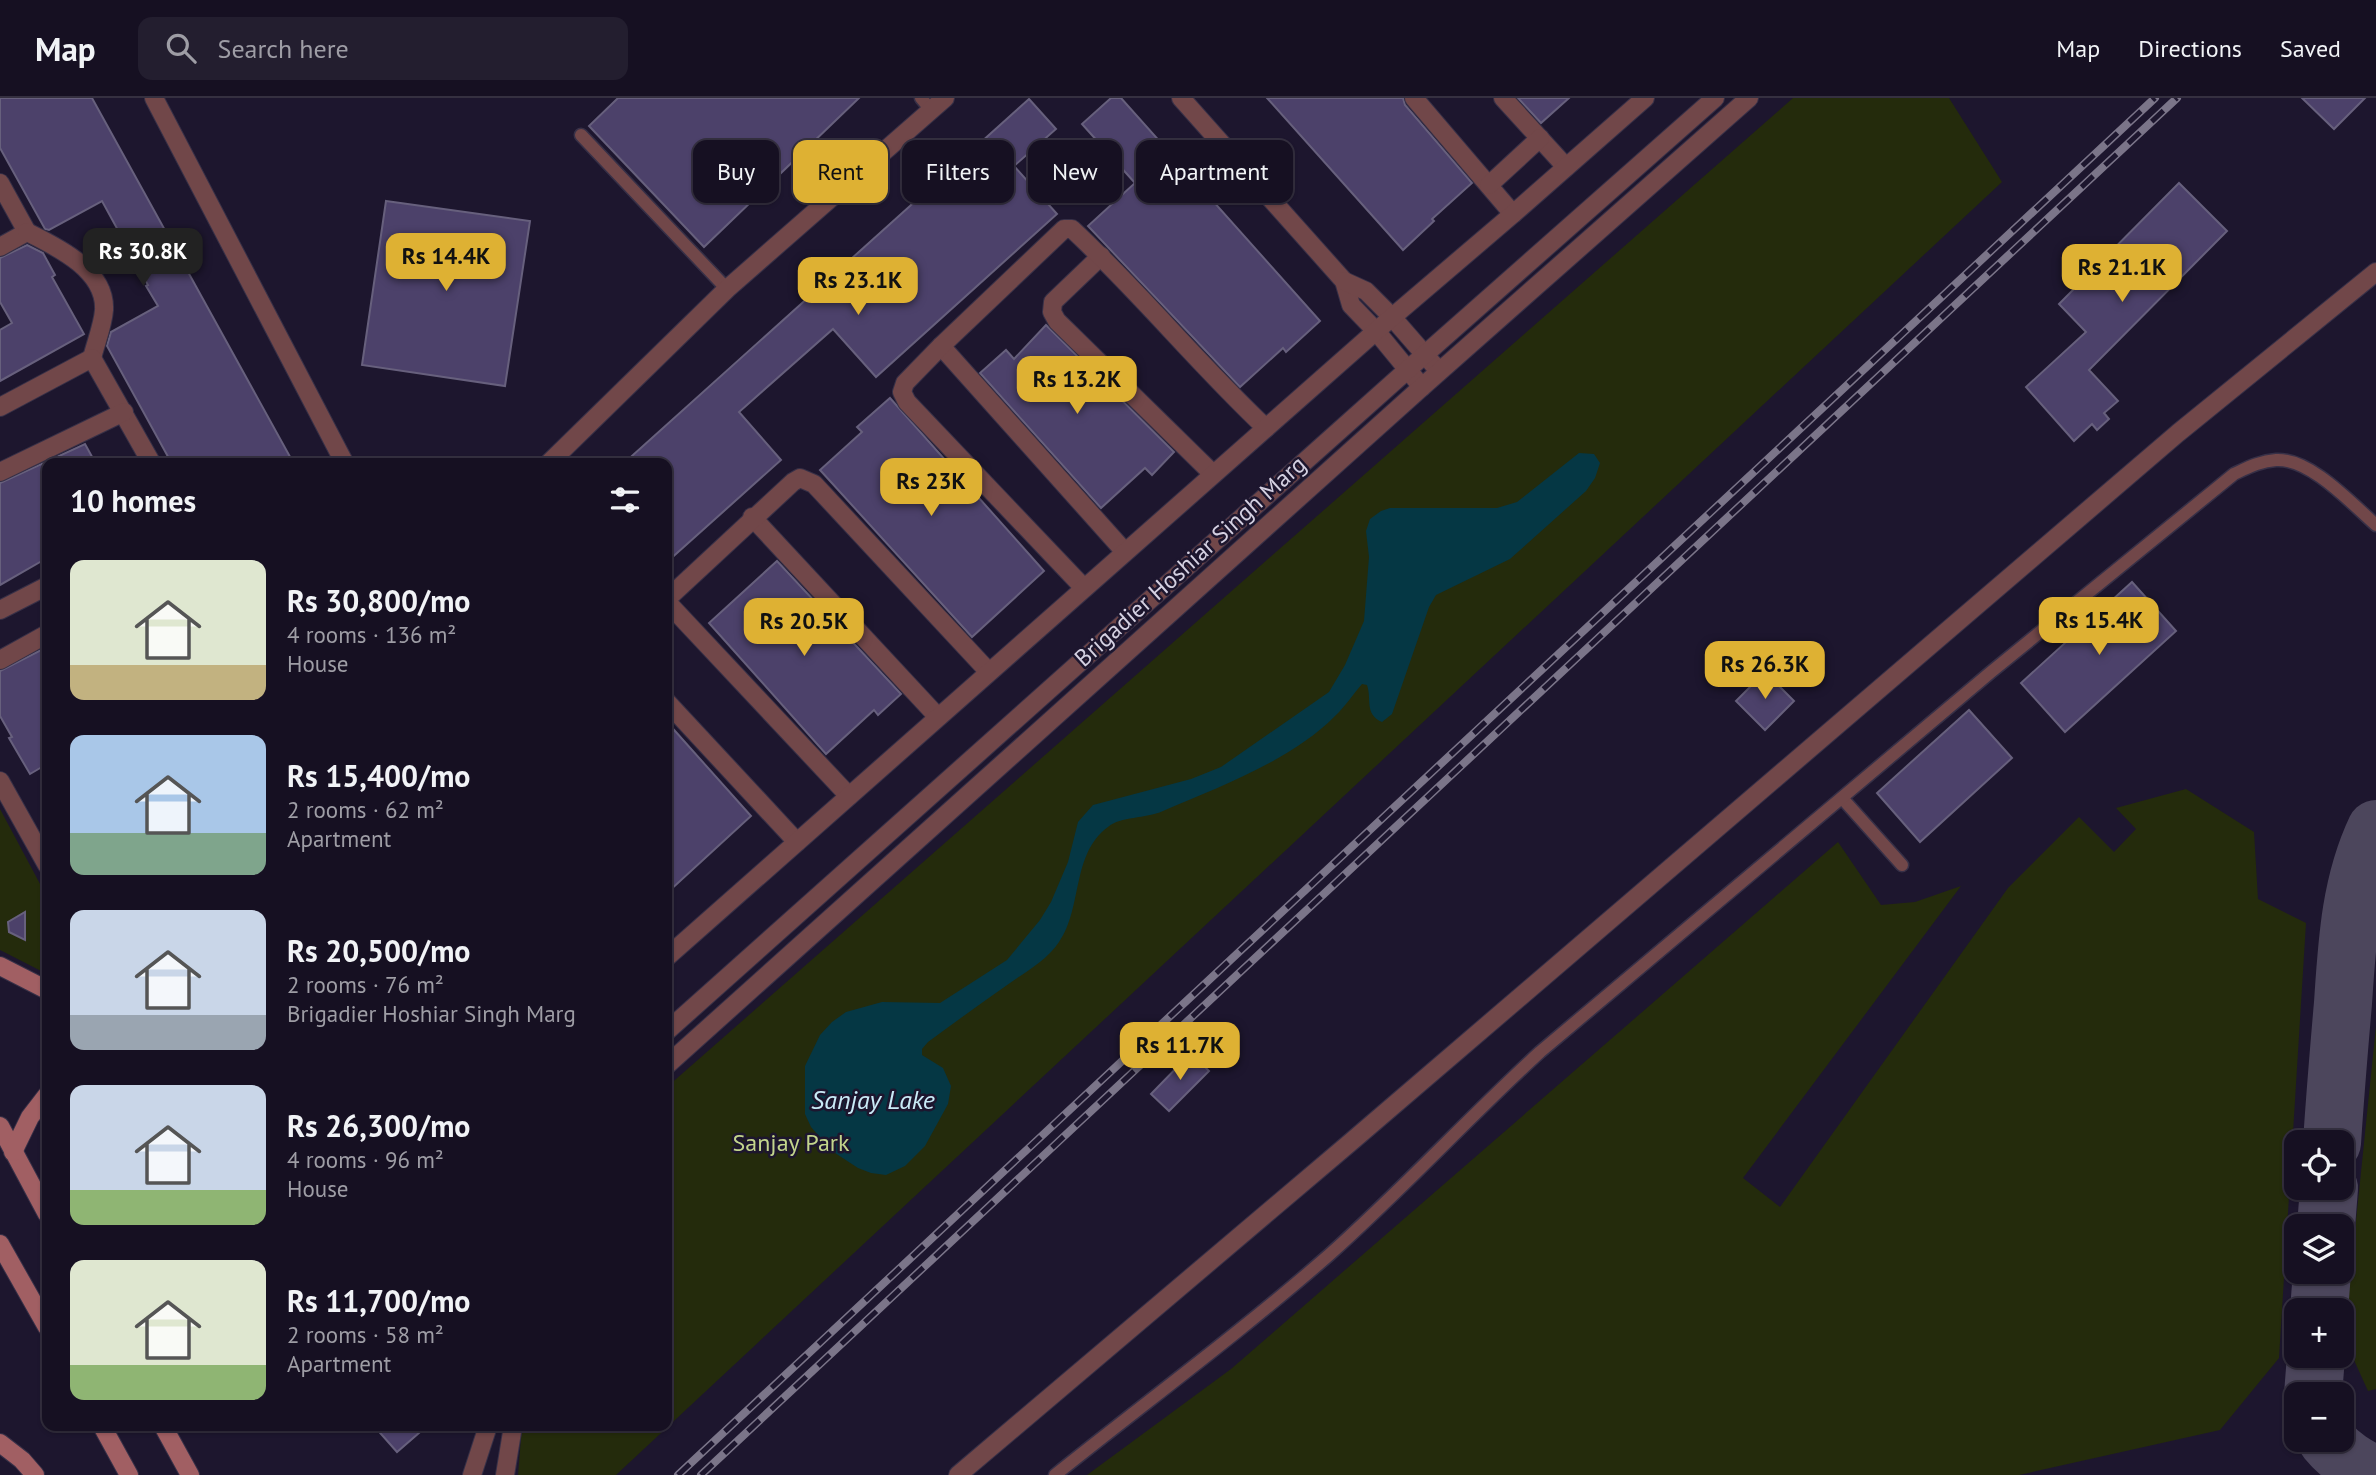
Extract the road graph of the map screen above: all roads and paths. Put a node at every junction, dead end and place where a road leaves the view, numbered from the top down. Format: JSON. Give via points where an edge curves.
{"nodes":[{"id":1,"x":154,"y":98,"type":"edge"},
{"id":2,"x":945,"y":98,"type":"edge"},
{"id":3,"x":1181,"y":98,"type":"edge"},
{"id":4,"x":1414,"y":98,"type":"edge"},
{"id":5,"x":1503,"y":98,"type":"edge"},
{"id":6,"x":1645,"y":98,"type":"edge"},
{"id":7,"x":1715,"y":98,"type":"edge"},
{"id":8,"x":1749,"y":98,"type":"edge"},
{"id":9,"x":926,"y":104,"type":"edge"},
{"id":10,"x":581,"y":135,"type":"dead end"},
{"id":11,"x":1540,"y":138,"type":"junction"},
{"id":12,"x":1566,"y":167,"type":"junction"},
{"id":13,"x":1489,"y":185,"type":"junction"},
{"id":14,"x":2,"y":193,"type":"edge"},
{"id":15,"x":1513,"y":215,"type":"junction"},
{"id":16,"x":27,"y":232,"type":"junction"},
{"id":17,"x":0,"y":247,"type":"edge"},
{"id":18,"x":1101,"y":256,"type":"junction"},
{"id":19,"x":2376,"y":272,"type":"edge"},
{"id":20,"x":1344,"y":281,"type":"junction"},
{"id":21,"x":727,"y":289,"type":"junction"},
{"id":22,"x":1392,"y":317,"type":"junction"},
{"id":23,"x":1376,"y":331,"type":"junction"},
{"id":24,"x":942,"y":346,"type":"junction"},
{"id":25,"x":1424,"y":354,"type":"junction"},
{"id":26,"x":92,"y":358,"type":"junction"},
{"id":27,"x":1407,"y":369,"type":"junction"},
{"id":28,"x":1439,"y":371,"type":"junction"},
{"id":29,"x":1422,"y":387,"type":"junction"},
{"id":30,"x":0,"y":407,"type":"edge"},
{"id":31,"x":124,"y":412,"type":"junction"},
{"id":32,"x":1266,"y":428,"type":"junction"},
{"id":33,"x":149,"y":458,"type":"edge"},
{"id":34,"x":342,"y":458,"type":"edge"},
{"id":35,"x":554,"y":458,"type":"edge"},
{"id":36,"x":0,"y":472,"type":"edge"},
{"id":37,"x":1213,"y":474,"type":"junction"},
{"id":38,"x":752,"y":517,"type":"junction"},
{"id":39,"x":2376,"y":524,"type":"edge"},
{"id":40,"x":1125,"y":552,"type":"junction"},
{"id":41,"x":1084,"y":588,"type":"junction"},
{"id":42,"x":42,"y":589,"type":"edge"},
{"id":43,"x":672,"y":595,"type":"edge"},
{"id":44,"x":672,"y":605,"type":"edge"},
{"id":45,"x":0,"y":610,"type":"edge"},
{"id":46,"x":42,"y":637,"type":"edge"},
{"id":47,"x":0,"y":660,"type":"edge"},
{"id":48,"x":989,"y":673,"type":"junction"},
{"id":49,"x":672,"y":707,"type":"edge"},
{"id":50,"x":938,"y":717,"type":"junction"},
{"id":51,"x":0,"y":781,"type":"edge"},
{"id":52,"x":849,"y":796,"type":"junction"},
{"id":53,"x":1842,"y":798,"type":"junction"},
{"id":54,"x":41,"y":840,"type":"edge"},
{"id":55,"x":797,"y":842,"type":"junction"},
{"id":56,"x":1902,"y":865,"type":"dead end"},
{"id":57,"x":672,"y":950,"type":"edge"},
{"id":58,"x":0,"y":965,"type":"edge"},
{"id":59,"x":42,"y":987,"type":"edge"},
{"id":60,"x":672,"y":1027,"type":"edge"},
{"id":61,"x":672,"y":1061,"type":"edge"},
{"id":62,"x":42,"y":1101,"type":"edge"},
{"id":63,"x":0,"y":1126,"type":"edge"},
{"id":64,"x":13,"y":1152,"type":"junction"},
{"id":65,"x":42,"y":1205,"type":"edge"},
{"id":66,"x":2,"y":1249,"type":"edge"},
{"id":67,"x":42,"y":1318,"type":"edge"},
{"id":68,"x":105,"y":1431,"type":"edge"},
{"id":69,"x":166,"y":1431,"type":"edge"},
{"id":70,"x":486,"y":1431,"type":"edge"},
{"id":71,"x":512,"y":1431,"type":"edge"},
{"id":72,"x":0,"y":1443,"type":"edge"},
{"id":73,"x":35,"y":1475,"type":"edge"},
{"id":74,"x":129,"y":1475,"type":"edge"},
{"id":75,"x":190,"y":1475,"type":"edge"},
{"id":76,"x":472,"y":1475,"type":"edge"},
{"id":77,"x":505,"y":1475,"type":"edge"},
{"id":78,"x":958,"y":1475,"type":"edge"},
{"id":79,"x":1055,"y":1475,"type":"edge"}],
"edges":[{"from":1,"to":34,"type":"street"},
{"from":2,"to":9,"type":"street"},
{"from":3,"to":20,"type":"street"},
{"from":4,"to":13,"type":"street"},
{"from":5,"to":11,"type":"street"},
{"from":6,"to":12,"type":"street"},
{"from":7,"to":25,"type":"street","name":"Brigadier Hoshiar Singh Marg"},
{"from":8,"to":28,"type":"street","name":"Brigadier Hoshiar Singh Marg"},
{"from":9,"to":21,"type":"street"},
{"from":10,"to":21,"type":"lane"},
{"from":11,"to":12,"type":"street"},
{"from":11,"to":13,"type":"street"},
{"from":12,"to":15,"type":"street"},
{"from":13,"to":15,"type":"street"},
{"from":14,"to":16,"type":"street"},
{"from":15,"to":22,"type":"street"},
{"from":16,"to":17,"type":"street"},
{"from":16,"to":26,"type":"street","via":[[72,258],[102,291],[104,310]]},
{"from":18,"to":24,"type":"street","via":[[1072,229],[1064,229]]},
{"from":18,"to":32,"type":"street"},
{"from":18,"to":37,"type":"street","via":[[1054,302],[1052,312]]},
{"from":19,"to":78,"type":"street","via":[[2167,442]]},
{"from":20,"to":22,"type":"street","via":[[1366,291]]},
{"from":20,"to":23,"type":"street","via":[[1351,305]]},
{"from":21,"to":35,"type":"street"},
{"from":22,"to":23,"type":"street"},
{"from":22,"to":25,"type":"street"},
{"from":23,"to":27,"type":"street"},
{"from":23,"to":32,"type":"street"},
{"from":24,"to":40,"type":"street"},
{"from":24,"to":41,"type":"street","via":[[905,383],[902,392],[907,402]]},
{"from":25,"to":27,"type":"street","name":"Brigadier Hoshiar Singh Marg"},
{"from":25,"to":28,"type":"street"},
{"from":26,"to":30,"type":"street"},
{"from":26,"to":31,"type":"street"},
{"from":27,"to":29,"type":"street"},
{"from":27,"to":60,"type":"street","name":"Brigadier Hoshiar Singh Marg"},
{"from":28,"to":29,"type":"street","name":"Brigadier Hoshiar Singh Marg"},
{"from":29,"to":61,"type":"street","name":"Brigadier Hoshiar Singh Marg"},
{"from":31,"to":33,"type":"street"},
{"from":31,"to":36,"type":"street"},
{"from":32,"to":37,"type":"street"},
{"from":37,"to":40,"type":"street"},
{"from":38,"to":43,"type":"street"},
{"from":38,"to":48,"type":"street","via":[[800,478],[814,484]]},
{"from":38,"to":50,"type":"street"},
{"from":39,"to":53,"type":"lane","via":[[2297,463],[2256,463],[2234,474]]},
{"from":40,"to":41,"type":"street"},
{"from":41,"to":48,"type":"street"},
{"from":42,"to":45,"type":"street"},
{"from":44,"to":52,"type":"street"},
{"from":46,"to":47,"type":"street"},
{"from":48,"to":50,"type":"street"},
{"from":49,"to":55,"type":"street"},
{"from":50,"to":52,"type":"street"},
{"from":51,"to":54,"type":"street"},
{"from":52,"to":55,"type":"street"},
{"from":53,"to":56,"type":"lane"},
{"from":53,"to":79,"type":"lane","via":[[1540,1052],[1328,1255]]},
{"from":55,"to":57,"type":"street"},
{"from":58,"to":59,"type":"main road"},
{"from":62,"to":64,"type":"main road"},
{"from":63,"to":64,"type":"main road"},
{"from":64,"to":65,"type":"main road"},
{"from":66,"to":67,"type":"main road"},
{"from":68,"to":74,"type":"main road"},
{"from":69,"to":75,"type":"main road"},
{"from":70,"to":76,"type":"street"},
{"from":71,"to":77,"type":"street"},
{"from":72,"to":73,"type":"main road"}]}
